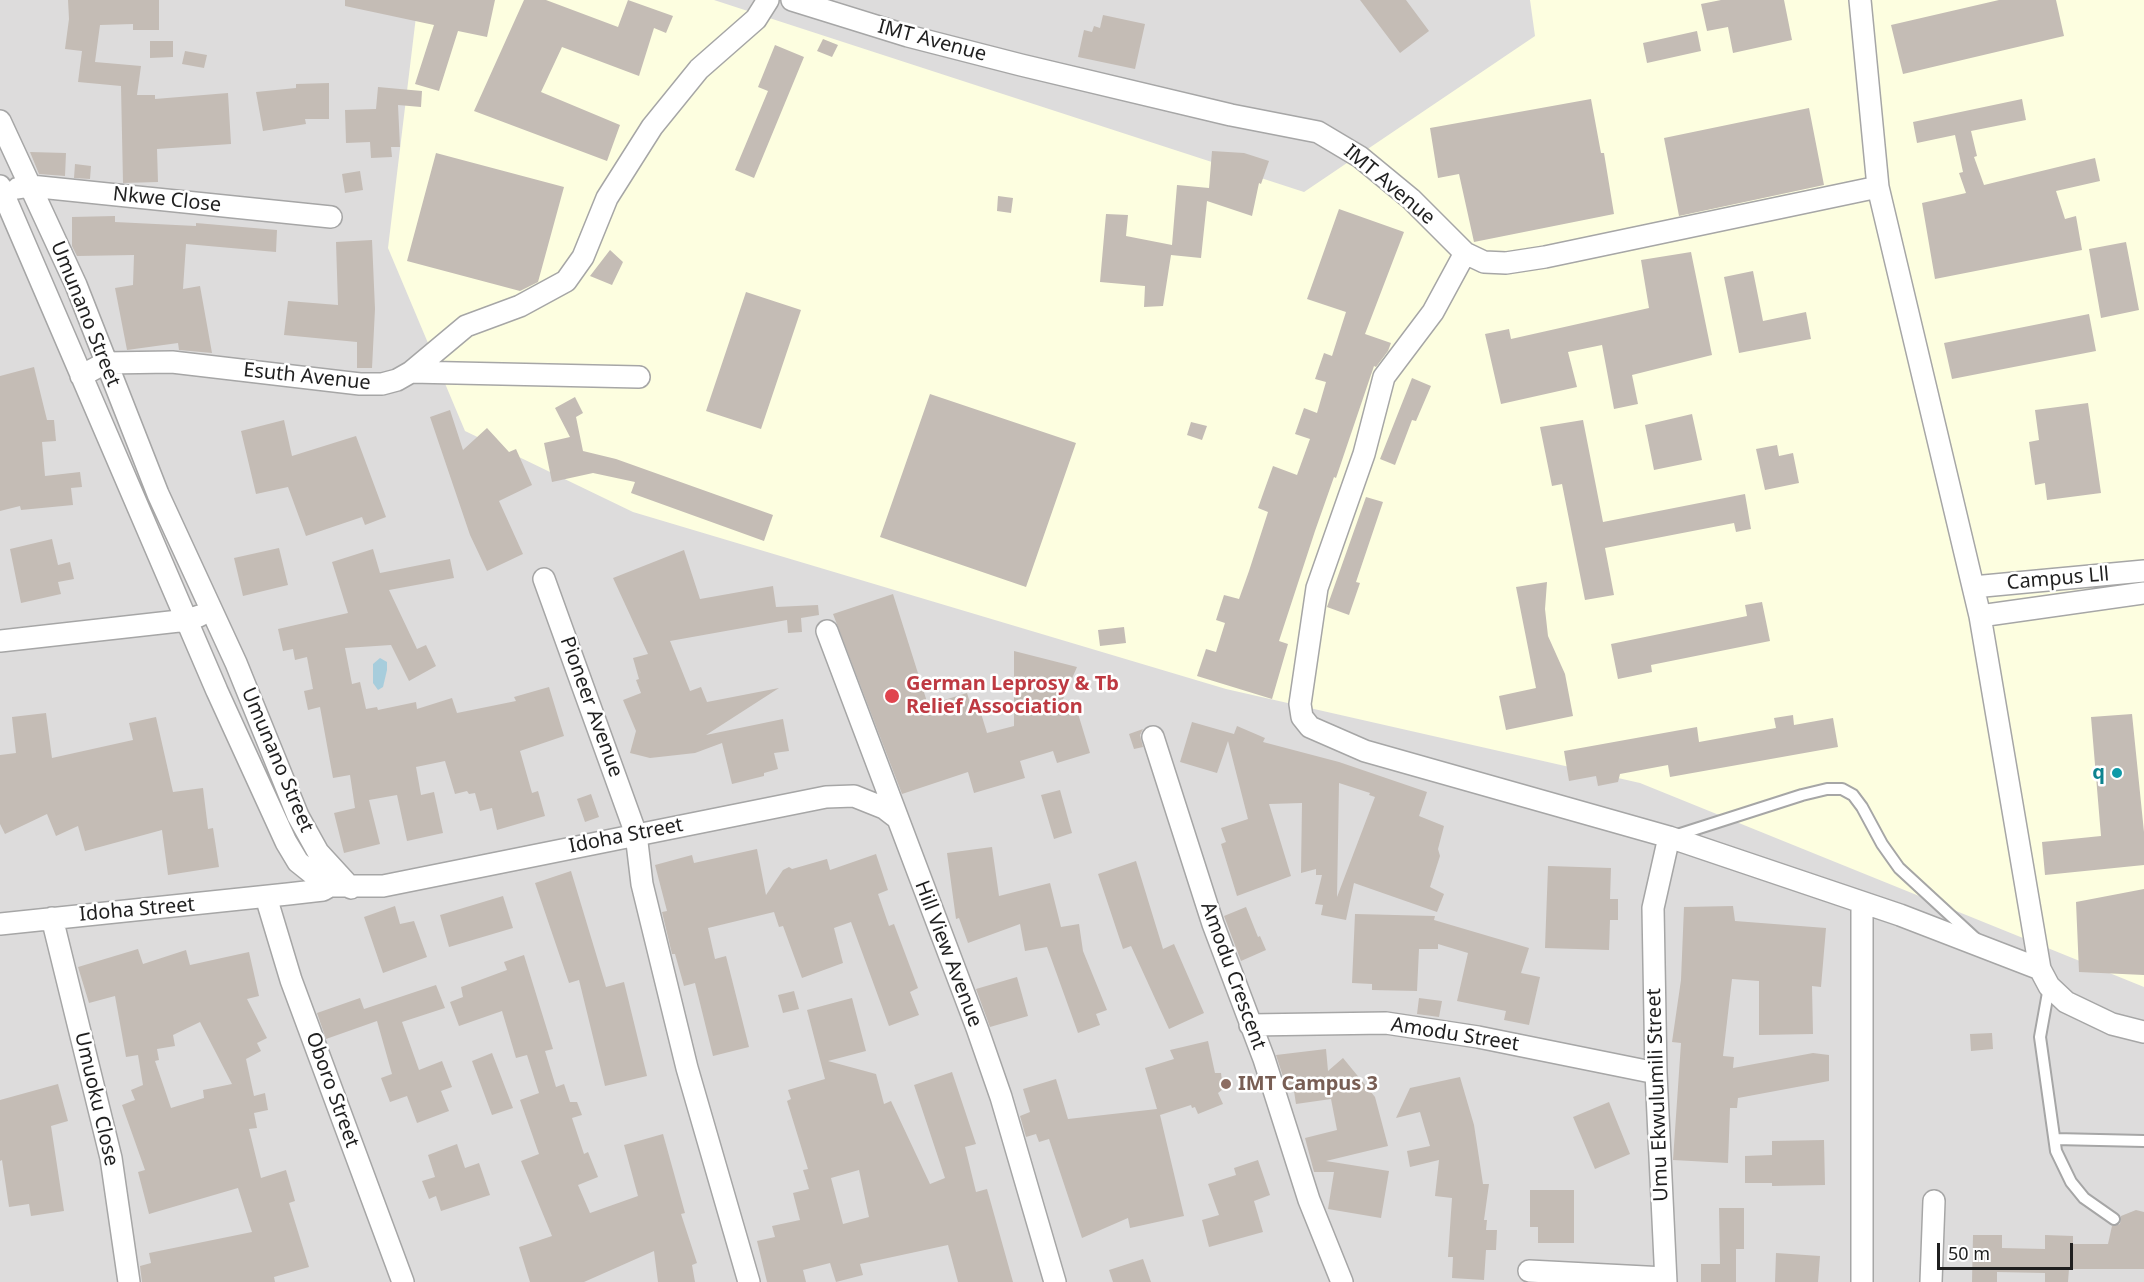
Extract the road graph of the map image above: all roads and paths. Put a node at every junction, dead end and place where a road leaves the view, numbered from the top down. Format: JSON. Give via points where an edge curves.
{"nodes":[{"id":1,"x":768,"y":0,"type":"edge"},
{"id":2,"x":792,"y":0,"type":"edge"},
{"id":3,"x":1860,"y":0,"type":"edge"},
{"id":4,"x":0,"y":122,"type":"edge"},
{"id":5,"x":30,"y":186,"type":"junction"},
{"id":6,"x":1878,"y":187,"type":"junction"},
{"id":7,"x":1,"y":190,"type":"edge"},
{"id":8,"x":331,"y":217,"type":"dead end"},
{"id":9,"x":1465,"y":253,"type":"junction"},
{"id":10,"x":105,"y":363,"type":"junction"},
{"id":11,"x":411,"y":372,"type":"junction"},
{"id":12,"x":81,"y":376,"type":"junction"},
{"id":13,"x":639,"y":377,"type":"dead end"},
{"id":14,"x":2144,"y":571,"type":"edge"},
{"id":15,"x":544,"y":579,"type":"dead end"},
{"id":16,"x":1973,"y":587,"type":"junction"},
{"id":17,"x":2144,"y":593,"type":"edge"},
{"id":18,"x":211,"y":612,"type":"junction"},
{"id":19,"x":1980,"y":616,"type":"junction"},
{"id":20,"x":188,"y":620,"type":"junction"},
{"id":21,"x":827,"y":631,"type":"dead end"},
{"id":22,"x":0,"y":641,"type":"edge"},
{"id":23,"x":1152,"y":737,"type":"dead end"},
{"id":24,"x":897,"y":818,"type":"junction"},
{"id":25,"x":636,"y":834,"type":"junction"},
{"id":26,"x":1669,"y":837,"type":"junction"},
{"id":27,"x":342,"y":884,"type":"junction"},
{"id":28,"x":266,"y":897,"type":"junction"},
{"id":29,"x":1862,"y":903,"type":"junction"},
{"id":30,"x":52,"y":918,"type":"junction"},
{"id":31,"x":0,"y":924,"type":"edge"},
{"id":32,"x":1986,"y":948,"type":"junction"},
{"id":33,"x":2044,"y":977,"type":"junction"},
{"id":34,"x":1250,"y":1024,"type":"junction"},
{"id":35,"x":2144,"y":1032,"type":"edge"},
{"id":36,"x":1656,"y":1073,"type":"junction"},
{"id":37,"x":2055,"y":1139,"type":"junction"},
{"id":38,"x":2144,"y":1140,"type":"edge"},
{"id":39,"x":1934,"y":1201,"type":"dead end"},
{"id":40,"x":2114,"y":1219,"type":"dead end"},
{"id":41,"x":1529,"y":1271,"type":"dead end"},
{"id":42,"x":1666,"y":1280,"type":"edge"},
{"id":43,"x":129,"y":1282,"type":"edge"},
{"id":44,"x":403,"y":1282,"type":"edge"},
{"id":45,"x":749,"y":1282,"type":"edge"},
{"id":46,"x":1055,"y":1282,"type":"edge"},
{"id":47,"x":1342,"y":1282,"type":"edge"},
{"id":48,"x":1862,"y":1282,"type":"edge"},
{"id":49,"x":1931,"y":1282,"type":"edge"}],
"edges":[{"from":1,"to":11,"type":"street","name":"Esuth Avenue","via":[[756,18],[699,69],[652,127],[607,198],[583,257],[566,281],[520,306],[466,326]]},
{"from":2,"to":9,"type":"street","name":"IMT Avenue","via":[[1009,62],[1318,132],[1386,178]]},
{"from":3,"to":6,"type":"street"},
{"from":4,"to":5,"type":"street","name":"Umunano Street"},
{"from":5,"to":7,"type":"street","name":"Nkwe Close"},
{"from":5,"to":8,"type":"street","name":"Nkwe Close"},
{"from":5,"to":10,"type":"street","name":"Umunano Street","via":[[76,285]]},
{"from":6,"to":9,"type":"street","name":"IMT Avenue","via":[[1545,257],[1493,263]]},
{"from":6,"to":16,"type":"street"},
{"from":7,"to":12,"type":"street","name":"Umunano Street"},
{"from":9,"to":26,"type":"street","via":[[1433,312],[1384,377],[1364,454],[1317,588],[1300,704],[1302,717],[1310,727],[1365,752]]},
{"from":10,"to":11,"type":"street","name":"Esuth Avenue","via":[[172,362],[360,384],[382,384]]},
{"from":10,"to":12,"type":"street"},
{"from":10,"to":18,"type":"street","name":"Umunano Street"},
{"from":11,"to":13,"type":"street"},
{"from":12,"to":20,"type":"street","name":"Umunano Street"},
{"from":14,"to":16,"type":"street","name":"Campus Lll"},
{"from":15,"to":25,"type":"street","name":"Pioneer Avenue"},
{"from":16,"to":19,"type":"street"},
{"from":17,"to":19,"type":"street"},
{"from":18,"to":20,"type":"street"},
{"from":18,"to":27,"type":"street","name":"Umunano Street","via":[[298,816]]},
{"from":19,"to":33,"type":"street"},
{"from":20,"to":22,"type":"street"},
{"from":20,"to":27,"type":"street","name":"Umunano Street","via":[[292,853],[305,868]]},
{"from":21,"to":24,"type":"street","name":"Hill View Avenue"},
{"from":23,"to":34,"type":"street","name":"Amodu Crescent"},
{"from":24,"to":25,"type":"street","name":"Idoha Street","via":[[861,798],[826,797]]},
{"from":24,"to":46,"type":"street","name":"Hill View Avenue","via":[[1001,1097]]},
{"from":25,"to":27,"type":"street","name":"Idoha Street","via":[[383,886]]},
{"from":25,"to":45,"type":"street","name":"Pioneer Avenue","via":[[642,885],[687,1068]]},
{"from":26,"to":29,"type":"street"},
{"from":26,"to":32,"type":"lane","via":[[1802,795],[1842,789],[1862,807],[1899,868]]},
{"from":26,"to":36,"type":"street","name":"Umu Ekwulumili Street","via":[[1653,908]]},
{"from":27,"to":28,"type":"street","name":"Idoha Street"},
{"from":28,"to":30,"type":"street","name":"Idoha Street"},
{"from":28,"to":44,"type":"street","name":"Oboro Street","via":[[291,980]]},
{"from":29,"to":32,"type":"street"},
{"from":29,"to":48,"type":"street"},
{"from":30,"to":31,"type":"street","name":"Idoha Street"},
{"from":30,"to":43,"type":"street","name":"Umuoku Close","via":[[111,1158]]},
{"from":32,"to":33,"type":"street"},
{"from":33,"to":35,"type":"street","via":[[2066,1002],[2112,1024]]},
{"from":33,"to":37,"type":"lane","via":[[2040,1037]]},
{"from":34,"to":36,"type":"street","name":"Amodu Street","via":[[1386,1023]]},
{"from":34,"to":47,"type":"street","name":"Amodu Crescent"},
{"from":36,"to":42,"type":"street","name":"Umu Ekwulumili Street"},
{"from":37,"to":38,"type":"lane"},
{"from":37,"to":40,"type":"lane","via":[[2056,1151],[2072,1182],[2084,1198]]},
{"from":39,"to":49,"type":"street"},
{"from":41,"to":42,"type":"street"}]}
